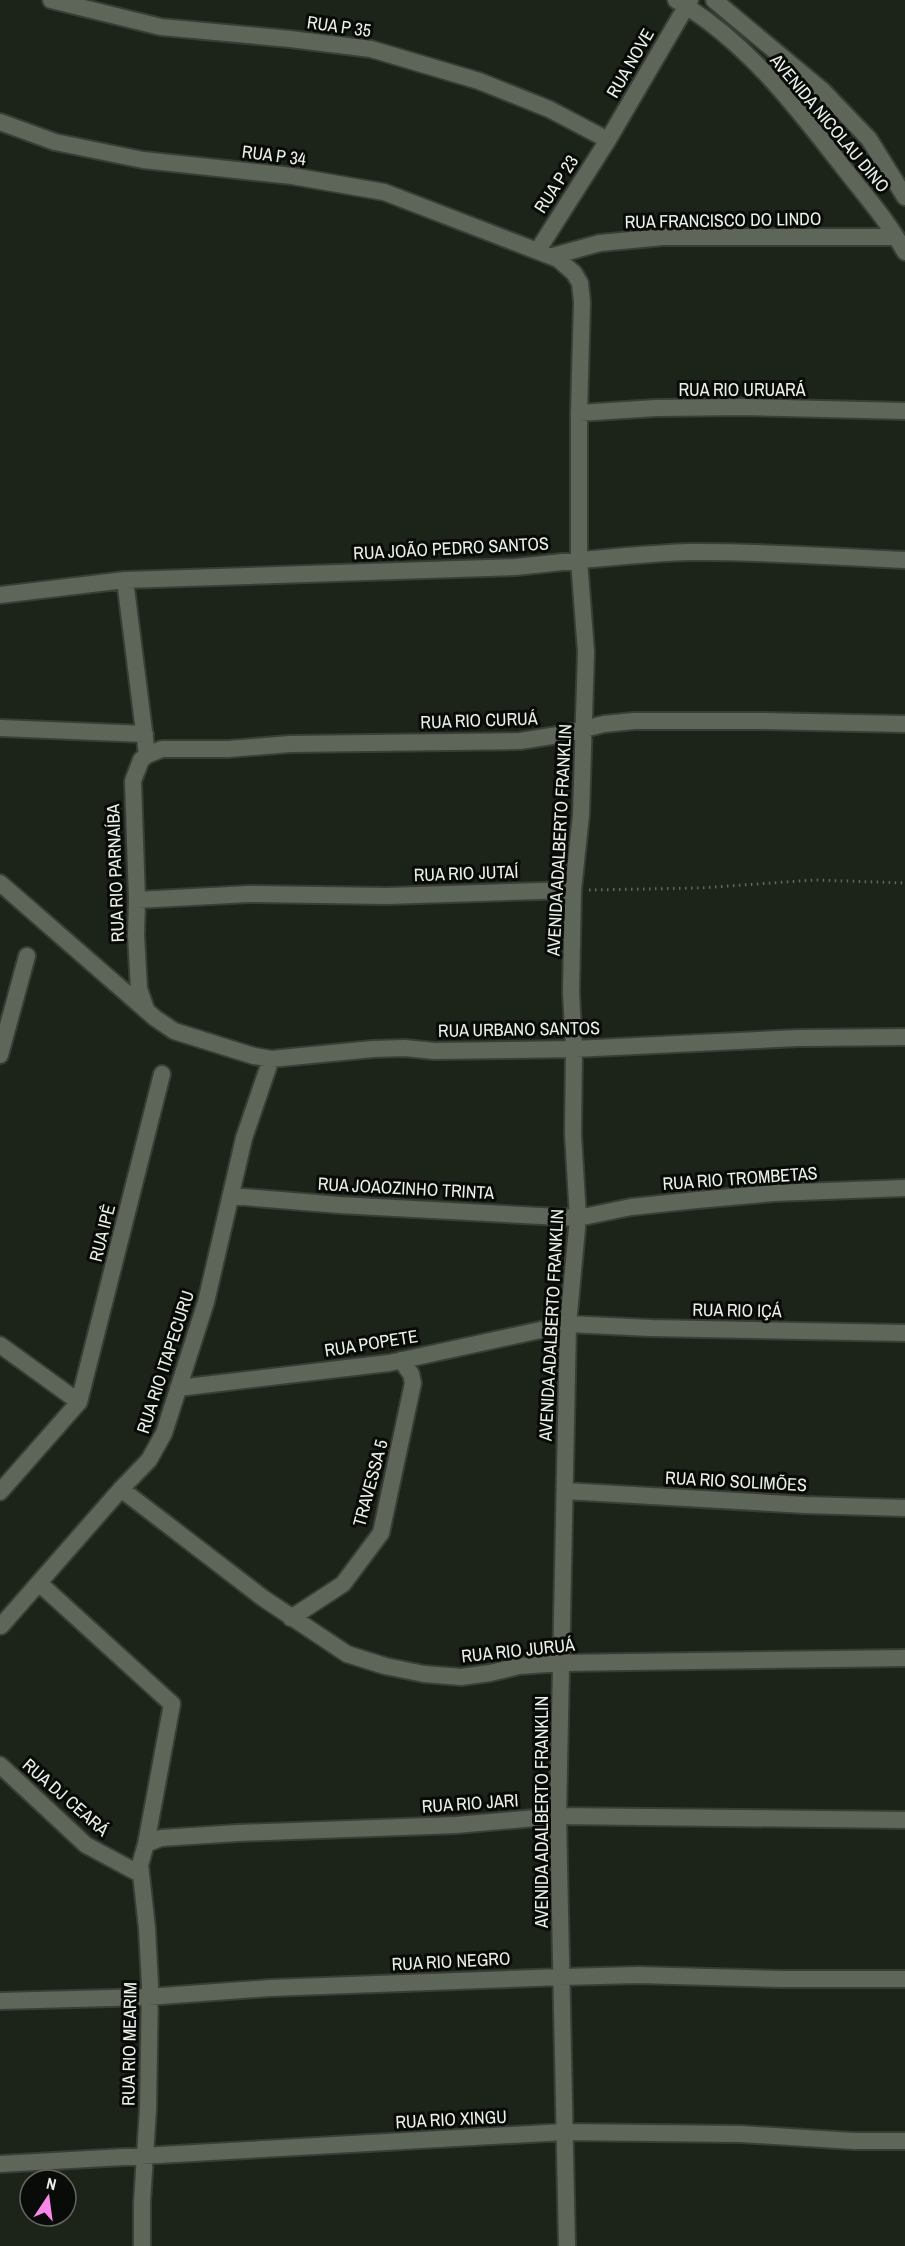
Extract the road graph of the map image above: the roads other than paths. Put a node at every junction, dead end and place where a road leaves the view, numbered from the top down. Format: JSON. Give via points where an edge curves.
{"nodes":[{"id":1,"x":51,"y":0,"type":"edge"},
{"id":2,"x":714,"y":0,"type":"edge"},
{"id":3,"x":684,"y":2,"type":"edge"},
{"id":4,"x":0,"y":122,"type":"edge"},
{"id":5,"x":608,"y":140,"type":"junction"},
{"id":6,"x":905,"y":197,"type":"edge"},
{"id":7,"x":896,"y":237,"type":"junction"},
{"id":8,"x":905,"y":252,"type":"edge"},
{"id":9,"x":545,"y":253,"type":"junction"},
{"id":10,"x":905,"y":411,"type":"edge"},
{"id":11,"x":579,"y":413,"type":"junction"},
{"id":12,"x":579,"y":560,"type":"junction"},
{"id":13,"x":905,"y":560,"type":"edge"},
{"id":14,"x":125,"y":580,"type":"junction"},
{"id":15,"x":0,"y":596,"type":"edge"},
{"id":16,"x":905,"y":724,"type":"edge"},
{"id":17,"x":0,"y":728,"type":"edge"},
{"id":18,"x":584,"y":729,"type":"junction"},
{"id":19,"x":145,"y":734,"type":"junction"},
{"id":20,"x":154,"y":752,"type":"junction"},
{"id":21,"x":0,"y":883,"type":"edge"},
{"id":22,"x":573,"y":890,"type":"junction"},
{"id":23,"x":137,"y":900,"type":"junction"},
{"id":24,"x":27,"y":956,"type":"dead end"},
{"id":25,"x":146,"y":1009,"type":"junction"},
{"id":26,"x":905,"y":1037,"type":"edge"},
{"id":27,"x":574,"y":1048,"type":"junction"},
{"id":28,"x":0,"y":1055,"type":"edge"},
{"id":29,"x":271,"y":1059,"type":"junction"},
{"id":30,"x":162,"y":1074,"type":"dead end"},
{"id":31,"x":905,"y":1188,"type":"edge"},
{"id":32,"x":231,"y":1196,"type":"junction"},
{"id":33,"x":578,"y":1218,"type":"junction"},
{"id":34,"x":568,"y":1324,"type":"junction"},
{"id":35,"x":905,"y":1333,"type":"edge"},
{"id":36,"x":0,"y":1345,"type":"edge"},
{"id":37,"x":401,"y":1360,"type":"junction"},
{"id":38,"x":178,"y":1388,"type":"junction"},
{"id":39,"x":79,"y":1402,"type":"junction"},
{"id":40,"x":121,"y":1489,"type":"junction"},
{"id":41,"x":565,"y":1491,"type":"junction"},
{"id":42,"x":0,"y":1492,"type":"edge"},
{"id":43,"x":905,"y":1508,"type":"edge"},
{"id":44,"x":39,"y":1583,"type":"junction"},
{"id":45,"x":291,"y":1618,"type":"junction"},
{"id":46,"x":1,"y":1626,"type":"edge"},
{"id":47,"x":905,"y":1658,"type":"edge"},
{"id":48,"x":562,"y":1663,"type":"junction"},
{"id":49,"x":0,"y":1765,"type":"edge"},
{"id":50,"x":558,"y":1816,"type":"junction"},
{"id":51,"x":905,"y":1820,"type":"edge"},
{"id":52,"x":146,"y":1844,"type":"junction"},
{"id":53,"x":140,"y":1874,"type":"junction"},
{"id":54,"x":562,"y":1977,"type":"junction"},
{"id":55,"x":905,"y":1979,"type":"edge"},
{"id":56,"x":148,"y":1997,"type":"junction"},
{"id":57,"x":0,"y":2001,"type":"edge"},
{"id":58,"x":564,"y":2132,"type":"junction"},
{"id":59,"x":905,"y":2140,"type":"edge"},
{"id":60,"x":145,"y":2154,"type":"junction"},
{"id":61,"x":0,"y":2164,"type":"edge"},
{"id":62,"x":142,"y":2246,"type":"edge"},
{"id":63,"x":567,"y":2246,"type":"edge"}],
"edges":[{"from":1,"to":5,"type":"street","name":"RUA P 35","via":[[161,27],[372,49],[479,81]]},
{"from":2,"to":6,"type":"street","name":"AVENIDA NICOLAU DINO","via":[[823,91],[869,139]]},
{"from":3,"to":5,"type":"street","name":"RUA NOVE"},
{"from":3,"to":7,"type":"street","name":"AVENIDA NICOLAU DINO","via":[[735,43],[801,112]]},
{"from":4,"to":9,"type":"street","name":"RUA P 34","via":[[55,142],[143,160],[292,176],[384,192]]},
{"from":5,"to":9,"type":"street","name":"RUA P 23"},
{"from":7,"to":8,"type":"street","name":"AVENIDA NICOLAU DINO"},
{"from":7,"to":9,"type":"street","name":"RUA FRANCISCO DO LINDO","via":[[663,237]]},
{"from":9,"to":11,"type":"street","name":"AVENIDA ADALBERTO FRANKLIN","via":[[574,273],[580,284]]},
{"from":10,"to":11,"type":"street","name":"RUA RIO URUARÁ","via":[[745,407]]},
{"from":11,"to":12,"type":"street","name":"AVENIDA ADALBERTO FRANKLIN"},
{"from":12,"to":13,"type":"street","name":"RUA JOÃO PEDRO SANTOS","via":[[689,552]]},
{"from":12,"to":14,"type":"street","name":"RUA JOÃO PEDRO SANTOS","via":[[515,567]]},
{"from":12,"to":18,"type":"street","name":"AVENIDA ADALBERTO FRANKLIN","via":[[586,652]]},
{"from":14,"to":15,"type":"street","name":"RUA JOÃO PEDRO SANTOS"},
{"from":14,"to":19,"type":"street"},
{"from":16,"to":18,"type":"street","name":"RUA RIO CURUÁ","via":[[634,721]]},
{"from":17,"to":19,"type":"street"},
{"from":18,"to":20,"type":"street","name":"RUA RIO CURUÁ","via":[[520,741],[290,744]]},
{"from":18,"to":22,"type":"street","name":"AVENIDA ADALBERTO FRANKLIN"},
{"from":19,"to":20,"type":"street"},
{"from":20,"to":23,"type":"street","name":"RUA RIO PARNAÍBA","via":[[141,760],[133,781]]},
{"from":21,"to":25,"type":"street","name":"RUA URBANO SANTOS"},
{"from":22,"to":23,"type":"street","name":"RUA RIO JUTAÍ","via":[[387,896],[249,894]]},
{"from":22,"to":27,"type":"street","name":"AVENIDA ADALBERTO FRANKLIN"},
{"from":23,"to":25,"type":"street","name":"RUA RIO PARNAÍBA","via":[[139,990]]},
{"from":24,"to":28,"type":"street"},
{"from":25,"to":29,"type":"street","name":"RUA URBANO SANTOS","via":[[174,1031]]},
{"from":26,"to":27,"type":"street","name":"RUA URBANO SANTOS"},
{"from":27,"to":29,"type":"street","name":"RUA URBANO SANTOS","via":[[373,1048]]},
{"from":27,"to":33,"type":"street","name":"AVENIDA ADALBERTO FRANKLIN","via":[[573,1134]]},
{"from":29,"to":32,"type":"street","name":"RUA RIO ITAPECURU","via":[[244,1138]]},
{"from":30,"to":39,"type":"street","name":"RUA IPÊ"},
{"from":31,"to":33,"type":"street","name":"RUA RIO TROMBETAS","via":[[697,1200]]},
{"from":32,"to":33,"type":"street","name":"RUA JOAOZINHO TRINTA"},
{"from":32,"to":38,"type":"street","name":"RUA RIO ITAPECURU","via":[[206,1302]]},
{"from":33,"to":34,"type":"street","name":"AVENIDA ADALBERTO FRANKLIN"},
{"from":34,"to":35,"type":"street","name":"RUA RIO IÇÁ"},
{"from":34,"to":37,"type":"street","name":"RUA POPETE"},
{"from":34,"to":41,"type":"street","name":"AVENIDA ADALBERTO FRANKLIN"},
{"from":36,"to":39,"type":"street"},
{"from":37,"to":38,"type":"street","name":"RUA POPETE"},
{"from":37,"to":45,"type":"street","name":"TRAVESSA 5","via":[[413,1383],[381,1533],[343,1584]]},
{"from":38,"to":40,"type":"street","name":"RUA RIO ITAPECURU","via":[[158,1445]]},
{"from":39,"to":42,"type":"street"},
{"from":40,"to":44,"type":"street","name":"RUA RIO ITAPECURU"},
{"from":40,"to":45,"type":"street","name":"RUA RIO JURUÁ"},
{"from":41,"to":43,"type":"street","name":"RUA RIO SOLIMÕES"},
{"from":41,"to":48,"type":"street","name":"AVENIDA ADALBERTO FRANKLIN"},
{"from":44,"to":46,"type":"street","name":"RUA RIO ITAPECURU"},
{"from":44,"to":52,"type":"street","name":"RUA RIO MEARIM","via":[[172,1704]]},
{"from":45,"to":48,"type":"street","name":"RUA RIO JURUÁ","via":[[347,1654],[424,1674],[461,1677]]},
{"from":47,"to":48,"type":"street","name":"RUA RIO JURUÁ"},
{"from":48,"to":50,"type":"street","name":"AVENIDA ADALBERTO FRANKLIN"},
{"from":49,"to":53,"type":"street","name":"RUA DJ CEARÁ","via":[[86,1845]]},
{"from":50,"to":51,"type":"street","name":"RUA RIO JARI"},
{"from":50,"to":52,"type":"street","name":"RUA RIO JARI","via":[[456,1825],[161,1838]]},
{"from":50,"to":54,"type":"street","name":"AVENIDA ADALBERTO FRANKLIN"},
{"from":52,"to":53,"type":"street","name":"RUA RIO MEARIM"},
{"from":53,"to":56,"type":"street","name":"RUA RIO MEARIM","via":[[147,1928]]},
{"from":54,"to":55,"type":"street","name":"RUA RIO NEGRO"},
{"from":54,"to":56,"type":"street","name":"RUA RIO NEGRO","via":[[270,1988]]},
{"from":54,"to":58,"type":"street","name":"AVENIDA ADALBERTO FRANKLIN"},
{"from":56,"to":57,"type":"street","name":"RUA RIO NEGRO"},
{"from":56,"to":60,"type":"street","name":"RUA RIO MEARIM"},
{"from":58,"to":59,"type":"street","name":"RUA RIO XINGU"},
{"from":58,"to":60,"type":"street","name":"RUA RIO XINGU"},
{"from":58,"to":63,"type":"street","name":"AVENIDA ADALBERTO FRANKLIN"},
{"from":60,"to":61,"type":"street","name":"RUA RIO XINGU"},
{"from":60,"to":62,"type":"street","name":"RUA RIO MEARIM"}]}
